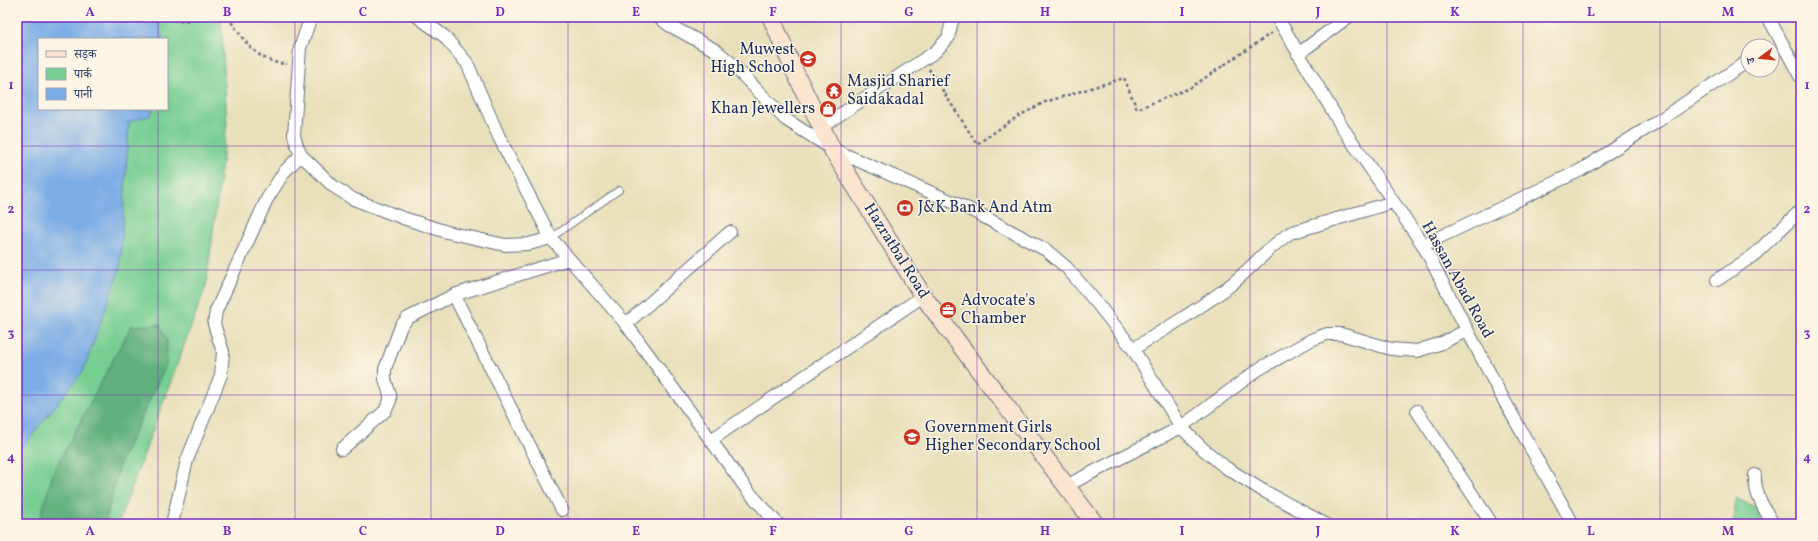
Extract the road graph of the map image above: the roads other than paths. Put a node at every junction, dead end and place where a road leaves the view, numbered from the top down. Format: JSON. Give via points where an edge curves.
{"nodes":[{"id":1,"x":311,"y":17,"type":"edge"},
{"id":2,"x":418,"y":17,"type":"edge"},
{"id":3,"x":659,"y":17,"type":"edge"},
{"id":4,"x":771,"y":17,"type":"edge"},
{"id":5,"x":953,"y":17,"type":"edge"},
{"id":6,"x":1348,"y":17,"type":"edge"},
{"id":7,"x":1768,"y":17,"type":"edge"},
{"id":8,"x":1279,"y":21,"type":"edge"},
{"id":9,"x":1774,"y":38,"type":"edge"},
{"id":10,"x":1780,"y":48,"type":"edge"},
{"id":11,"x":1298,"y":54,"type":"junction"},
{"id":12,"x":1740,"y":66,"type":"edge"},
{"id":13,"x":1800,"y":71,"type":"edge"},
{"id":14,"x":821,"y":128,"type":"junction"},
{"id":15,"x":832,"y":149,"type":"junction"},
{"id":16,"x":301,"y":155,"type":"junction"},
{"id":17,"x":619,"y":190,"type":"dead end"},
{"id":18,"x":1393,"y":202,"type":"junction"},
{"id":19,"x":1801,"y":210,"type":"edge"},
{"id":20,"x":730,"y":232,"type":"dead end"},
{"id":21,"x":550,"y":238,"type":"junction"},
{"id":22,"x":1423,"y":245,"type":"junction"},
{"id":23,"x":569,"y":259,"type":"junction"},
{"id":24,"x":1717,"y":280,"type":"dead end"},
{"id":25,"x":454,"y":295,"type":"junction"},
{"id":26,"x":923,"y":296,"type":"junction"},
{"id":27,"x":626,"y":324,"type":"junction"},
{"id":28,"x":1467,"y":330,"type":"junction"},
{"id":29,"x":1133,"y":349,"type":"junction"},
{"id":30,"x":1417,"y":411,"type":"dead end"},
{"id":31,"x":1181,"y":427,"type":"junction"},
{"id":32,"x":711,"y":440,"type":"junction"},
{"id":33,"x":342,"y":449,"type":"dead end"},
{"id":34,"x":1755,"y":475,"type":"dead end"},
{"id":35,"x":1066,"y":486,"type":"junction"},
{"id":36,"x":562,"y":510,"type":"dead end"},
{"id":37,"x":172,"y":524,"type":"edge"},
{"id":38,"x":778,"y":524,"type":"edge"},
{"id":39,"x":1095,"y":524,"type":"edge"},
{"id":40,"x":1325,"y":524,"type":"edge"},
{"id":41,"x":1492,"y":524,"type":"edge"},
{"id":42,"x":1573,"y":524,"type":"edge"},
{"id":43,"x":1773,"y":524,"type":"edge"}],
"edges":[{"from":1,"to":16,"type":"street","via":[[304,34],[298,64],[294,135]]},
{"from":2,"to":21,"type":"street","via":[[444,36],[467,63],[499,138]]},
{"from":3,"to":15,"type":"street","via":[[715,50],[785,119]]},
{"from":4,"to":14,"type":"main road","name":"Hazratbal Road"},
{"from":5,"to":14,"type":"street","via":[[948,38],[935,52]]},
{"from":6,"to":11,"type":"street"},
{"from":7,"to":9,"type":"street"},
{"from":8,"to":11,"type":"street","name":"Hassan Abad Road"},
{"from":10,"to":13,"type":"street"},
{"from":11,"to":18,"type":"street","name":"Hassan Abad Road","via":[[1342,127]]},
{"from":12,"to":22,"type":"street","via":[[1581,170]]},
{"from":14,"to":15,"type":"main road","name":"Hazratbal Road"},
{"from":15,"to":26,"type":"main road","name":"Hazratbal Road"},
{"from":15,"to":29,"type":"street","via":[[973,211],[1046,250],[1068,268]]},
{"from":16,"to":21,"type":"street","via":[[333,186],[353,199],[403,218],[447,232],[505,245],[530,244]]},
{"from":16,"to":37,"type":"street","via":[[284,172],[267,199],[216,311],[214,324],[223,352],[221,375],[187,460]]},
{"from":17,"to":21,"type":"lane"},
{"from":18,"to":22,"type":"street","name":"Hassan Abad Road"},
{"from":18,"to":29,"type":"street","via":[[1290,233],[1280,239],[1228,287]]},
{"from":19,"to":24,"type":"street","via":[[1754,255]]},
{"from":20,"to":27,"type":"street"},
{"from":21,"to":23,"type":"street"},
{"from":22,"to":28,"type":"street","name":"Hassan Abad Road"},
{"from":23,"to":25,"type":"street"},
{"from":23,"to":27,"type":"street"},
{"from":25,"to":33,"type":"street","via":[[404,322],[384,369],[390,395],[388,405],[385,411]]},
{"from":25,"to":36,"type":"street"},
{"from":26,"to":32,"type":"street"},
{"from":26,"to":35,"type":"main road","name":"Hazratbal Road"},
{"from":27,"to":32,"type":"street"},
{"from":28,"to":31,"type":"street","via":[[1442,343],[1417,351],[1391,349],[1341,334],[1327,334],[1259,369]]},
{"from":28,"to":42,"type":"street","name":"Hassan Abad Road"},
{"from":29,"to":31,"type":"street"},
{"from":30,"to":41,"type":"street"},
{"from":31,"to":35,"type":"street"},
{"from":31,"to":40,"type":"street","via":[[1213,459],[1262,490]]},
{"from":32,"to":38,"type":"street","via":[[748,491]]},
{"from":34,"to":43,"type":"street","via":[[1758,496]]},
{"from":35,"to":39,"type":"main road","name":"Hazratbal Road"}]}
